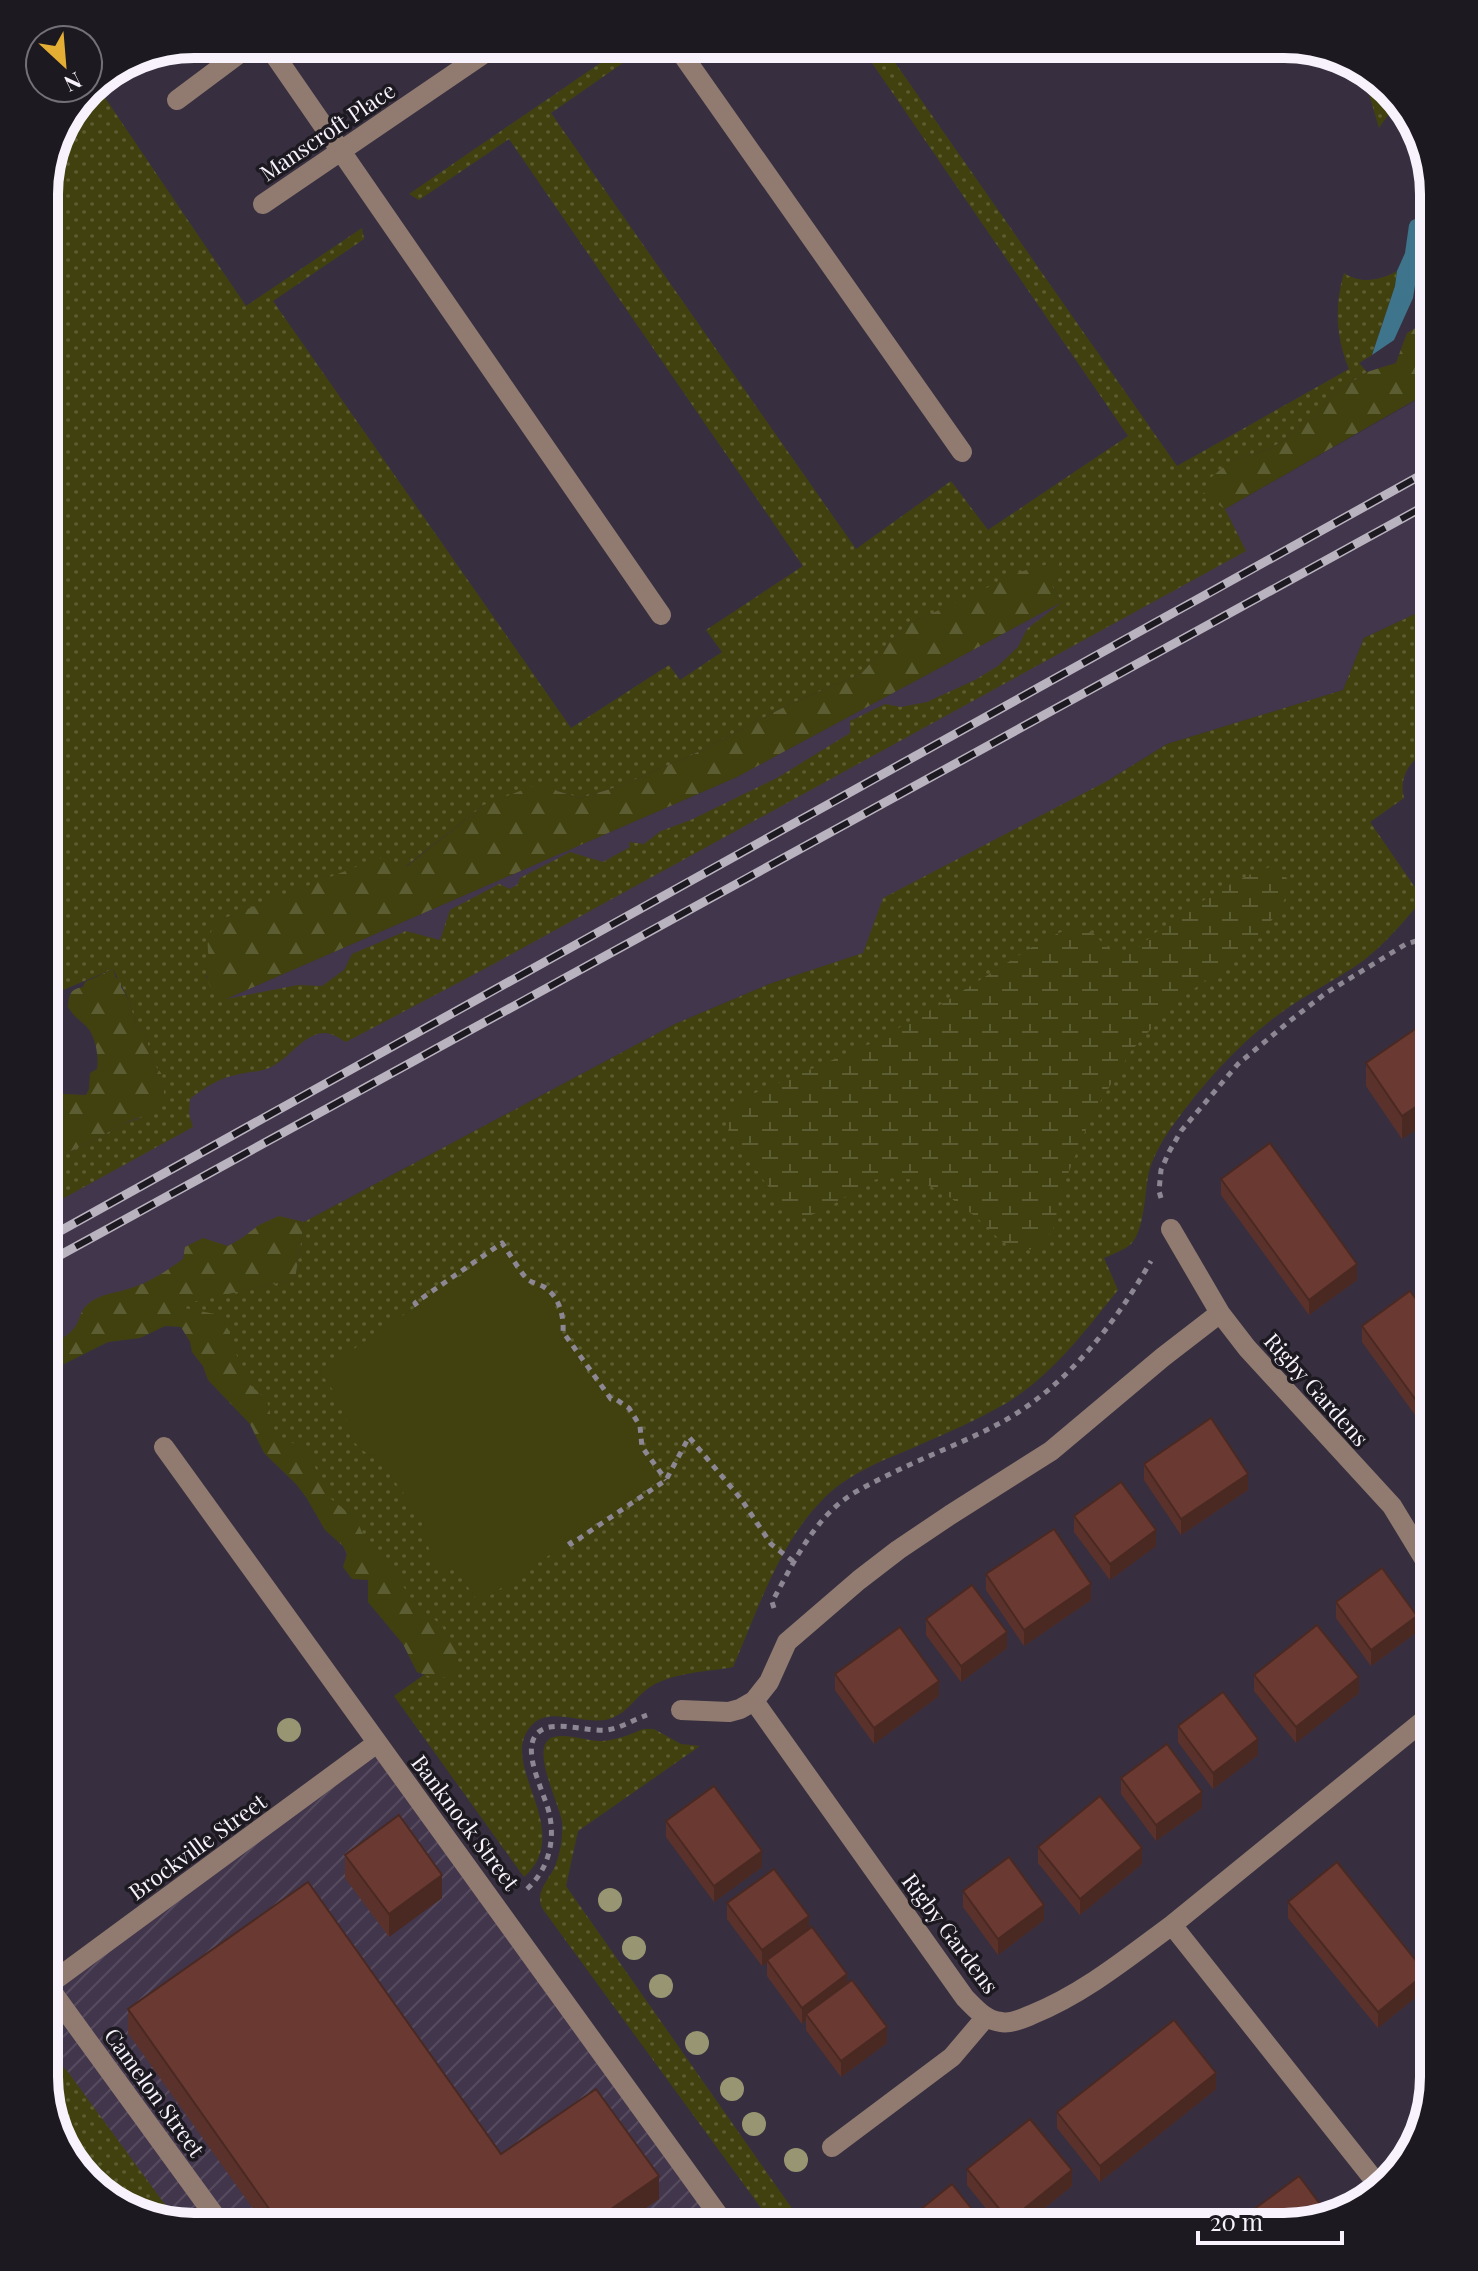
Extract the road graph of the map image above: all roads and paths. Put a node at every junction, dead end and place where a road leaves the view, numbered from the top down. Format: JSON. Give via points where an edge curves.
{"nodes":[{"id":1,"x":233,"y":58,"type":"edge"},
{"id":2,"x":277,"y":58,"type":"edge"},
{"id":3,"x":477,"y":58,"type":"edge"},
{"id":4,"x":685,"y":58,"type":"edge"},
{"id":5,"x":177,"y":100,"type":"dead end"},
{"id":6,"x":340,"y":151,"type":"junction"},
{"id":7,"x":263,"y":204,"type":"dead end"},
{"id":8,"x":962,"y":452,"type":"dead end"},
{"id":9,"x":661,"y":615,"type":"dead end"},
{"id":10,"x":1420,"y":940,"type":"edge"},
{"id":11,"x":1171,"y":1229,"type":"junction"},
{"id":12,"x":417,"y":1306,"type":"dead end"},
{"id":13,"x":1220,"y":1313,"type":"junction"},
{"id":14,"x":164,"y":1447,"type":"dead end"},
{"id":15,"x":666,"y":1480,"type":"junction"},
{"id":16,"x":569,"y":1541,"type":"dead end"},
{"id":17,"x":1420,"y":1552,"type":"edge"},
{"id":18,"x":794,"y":1562,"type":"junction"},
{"id":19,"x":787,"y":1642,"type":"junction"},
{"id":20,"x":754,"y":1701,"type":"junction"},
{"id":21,"x":681,"y":1710,"type":"joint"},
{"id":22,"x":1420,"y":1723,"type":"edge"},
{"id":23,"x":377,"y":1743,"type":"junction"},
{"id":24,"x":502,"y":1911,"type":"junction"},
{"id":25,"x":1172,"y":1925,"type":"junction"},
{"id":26,"x":58,"y":1977,"type":"edge"},
{"id":27,"x":58,"y":2002,"type":"edge"},
{"id":28,"x":986,"y":2017,"type":"junction"},
{"id":29,"x":832,"y":2147,"type":"dead end"},
{"id":30,"x":1373,"y":2179,"type":"edge"},
{"id":31,"x":213,"y":2213,"type":"edge"},
{"id":32,"x":717,"y":2213,"type":"edge"}],
"edges":[{"from":1,"to":5,"type":"street"},
{"from":2,"to":6,"type":"street"},
{"from":3,"to":6,"type":"street","name":"Manscroft Place"},
{"from":4,"to":8,"type":"street"},
{"from":6,"to":7,"type":"street","name":"Manscroft Place"},
{"from":6,"to":9,"type":"street"},
{"from":10,"to":11,"type":"path","via":[[1326,993],[1238,1064],[1181,1131],[1161,1170],[1159,1191]]},
{"from":11,"to":13,"type":"street","name":"Rigby Gardens"},
{"from":11,"to":18,"type":"path","via":[[1131,1296],[1090,1349],[1038,1399],[856,1491],[831,1511]]},
{"from":12,"to":15,"type":"path","via":[[502,1243],[529,1282],[552,1294],[563,1332],[611,1399],[629,1408],[640,1426],[642,1447]]},
{"from":13,"to":17,"type":"street","name":"Rigby Gardens","via":[[1392,1506]]},
{"from":13,"to":19,"type":"street","via":[[1051,1451],[898,1550]]},
{"from":14,"to":23,"type":"street","name":"Banknock Street"},
{"from":15,"to":16,"type":"path"},
{"from":15,"to":18,"type":"path","via":[[689,1437],[771,1544]]},
{"from":18,"to":19,"type":"path","via":[[772,1602]]},
{"from":19,"to":20,"type":"street"},
{"from":20,"to":21,"type":"street","via":[[729,1712]]},
{"from":20,"to":28,"type":"street","name":"Rigby Gardens","via":[[965,1998]]},
{"from":21,"to":24,"type":"path","via":[[652,1712],[608,1729],[560,1726],[539,1731],[531,1751],[550,1817],[548,1859],[536,1881]]},
{"from":22,"to":25,"type":"street","name":"Rigby Gardens"},
{"from":23,"to":24,"type":"street","name":"Banknock Street"},
{"from":23,"to":26,"type":"street","name":"Brockville Street"},
{"from":24,"to":32,"type":"street","name":"Banknock Street"},
{"from":25,"to":28,"type":"street","name":"Rigby Gardens","via":[[1090,1986],[1055,2005],[1003,2023]]},
{"from":25,"to":30,"type":"street"},
{"from":27,"to":31,"type":"street","name":"Camelon Street"},
{"from":28,"to":29,"type":"street","via":[[952,2057]]}]}
